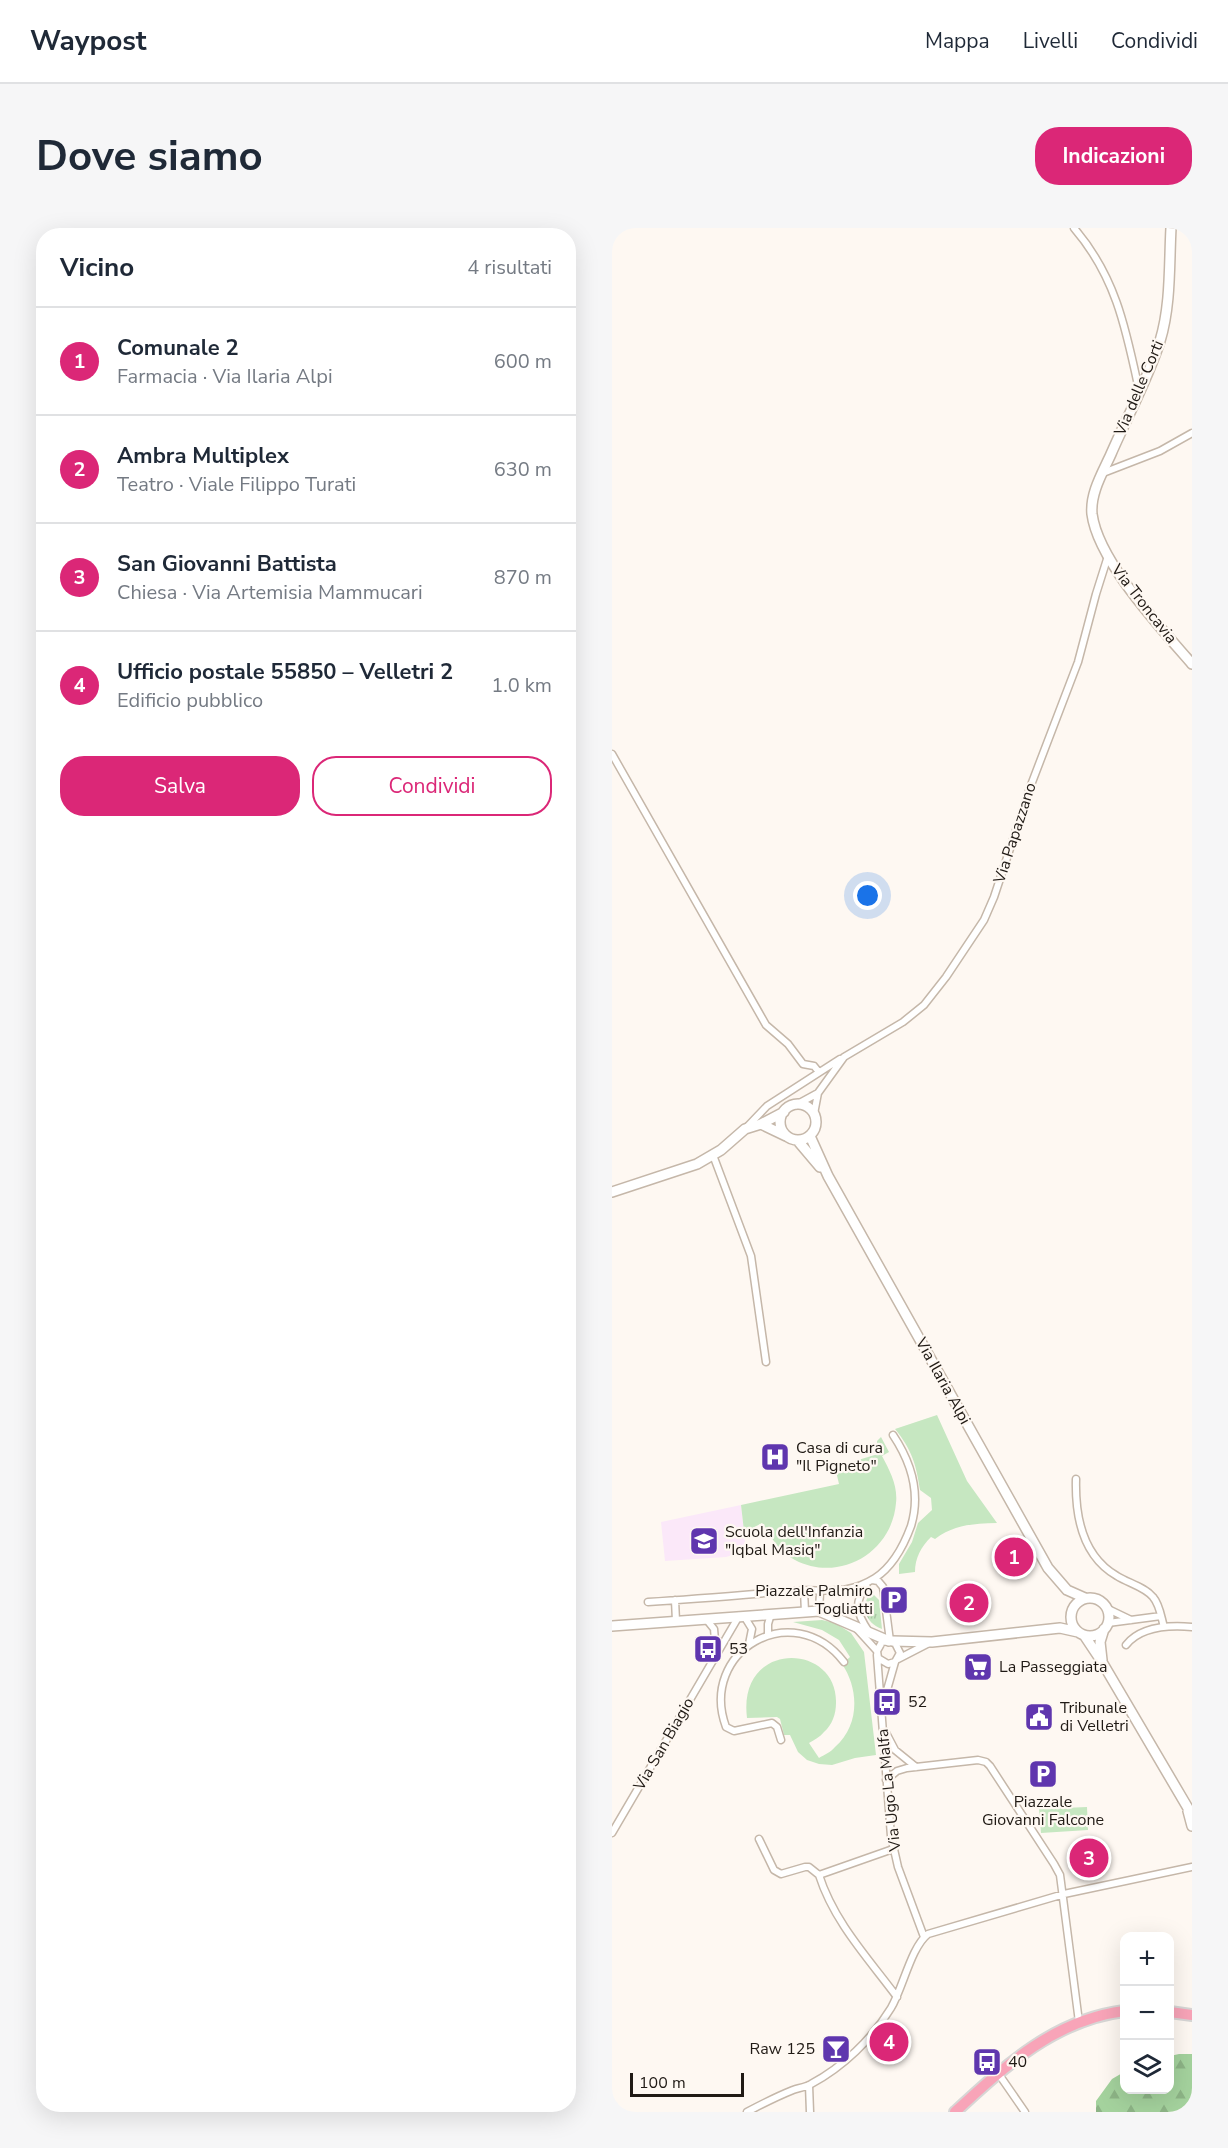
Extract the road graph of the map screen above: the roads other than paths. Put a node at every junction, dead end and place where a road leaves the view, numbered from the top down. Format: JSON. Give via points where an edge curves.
{"nodes":[{"id":1,"x":1074,"y":228,"type":"edge"},
{"id":2,"x":1171,"y":228,"type":"edge"},
{"id":3,"x":1139,"y":390,"type":"junction"},
{"id":4,"x":1192,"y":432,"type":"edge"},
{"id":5,"x":1102,"y":473,"type":"junction"},
{"id":6,"x":1108,"y":556,"type":"junction"},
{"id":7,"x":1192,"y":664,"type":"edge"},
{"id":8,"x":612,"y":754,"type":"edge"},
{"id":9,"x":844,"y":1057,"type":"junction"},
{"id":10,"x":819,"y":1071,"type":"junction"},
{"id":11,"x":818,"y":1093,"type":"junction"},
{"id":12,"x":796,"y":1105,"type":"junction"},
{"id":13,"x":784,"y":1112,"type":"junction"},
{"id":14,"x":814,"y":1114,"type":"junction"},
{"id":15,"x":761,"y":1124,"type":"junction"},
{"id":16,"x":745,"y":1129,"type":"junction"},
{"id":17,"x":786,"y":1136,"type":"junction"},
{"id":18,"x":810,"y":1136,"type":"junction"},
{"id":19,"x":798,"y":1140,"type":"junction"},
{"id":20,"x":713,"y":1155,"type":"junction"},
{"id":21,"x":828,"y":1176,"type":"junction"},
{"id":22,"x":612,"y":1192,"type":"edge"},
{"id":23,"x":766,"y":1362,"type":"dead end"},
{"id":24,"x":893,"y":1434,"type":"dead end"},
{"id":25,"x":1076,"y":1479,"type":"dead end"},
{"id":26,"x":870,"y":1581,"type":"junction"},
{"id":27,"x":1061,"y":1585,"type":"junction"},
{"id":28,"x":804,"y":1590,"type":"junction"},
{"id":29,"x":820,"y":1592,"type":"junction"},
{"id":30,"x":1086,"y":1598,"type":"junction"},
{"id":31,"x":675,"y":1600,"type":"junction"},
{"id":32,"x":648,"y":1602,"type":"dead end"},
{"id":33,"x":1106,"y":1608,"type":"junction"},
{"id":34,"x":819,"y":1611,"type":"junction"},
{"id":35,"x":805,"y":1612,"type":"junction"},
{"id":36,"x":771,"y":1614,"type":"junction"},
{"id":37,"x":1071,"y":1615,"type":"junction"},
{"id":38,"x":741,"y":1616,"type":"junction"},
{"id":39,"x":1161,"y":1616,"type":"junction"},
{"id":40,"x":706,"y":1619,"type":"junction"},
{"id":41,"x":1132,"y":1620,"type":"junction"},
{"id":42,"x":676,"y":1621,"type":"junction"},
{"id":43,"x":852,"y":1624,"type":"junction"},
{"id":44,"x":612,"y":1626,"type":"edge"},
{"id":45,"x":1106,"y":1626,"type":"junction"},
{"id":46,"x":1164,"y":1627,"type":"junction"},
{"id":47,"x":1192,"y":1627,"type":"edge"},
{"id":48,"x":1060,"y":1628,"type":"junction"},
{"id":49,"x":869,"y":1632,"type":"junction"},
{"id":50,"x":1081,"y":1634,"type":"junction"},
{"id":51,"x":768,"y":1635,"type":"junction"},
{"id":52,"x":890,"y":1641,"type":"junction"},
{"id":53,"x":932,"y":1642,"type":"junction"},
{"id":54,"x":749,"y":1645,"type":"junction"},
{"id":55,"x":1126,"y":1645,"type":"dead end"},
{"id":56,"x":877,"y":1653,"type":"junction"},
{"id":57,"x":715,"y":1654,"type":"junction"},
{"id":58,"x":896,"y":1660,"type":"junction"},
{"id":59,"x":844,"y":1662,"type":"dead end"},
{"id":60,"x":1102,"y":1662,"type":"junction"},
{"id":61,"x":881,"y":1711,"type":"junction"},
{"id":62,"x":882,"y":1722,"type":"junction"},
{"id":63,"x":781,"y":1740,"type":"dead end"},
{"id":64,"x":916,"y":1767,"type":"junction"},
{"id":65,"x":886,"y":1780,"type":"junction"},
{"id":66,"x":1190,"y":1812,"type":"edge"},
{"id":67,"x":1192,"y":1826,"type":"edge"},
{"id":68,"x":612,"y":1833,"type":"edge"},
{"id":69,"x":759,"y":1839,"type":"dead end"},
{"id":70,"x":893,"y":1849,"type":"junction"},
{"id":71,"x":1192,"y":1866,"type":"edge"},
{"id":72,"x":819,"y":1875,"type":"junction"},
{"id":73,"x":1064,"y":1894,"type":"junction"},
{"id":74,"x":924,"y":1937,"type":"junction"},
{"id":75,"x":897,"y":1996,"type":"junction"},
{"id":76,"x":1120,"y":2012,"type":"edge"},
{"id":77,"x":1174,"y":2013,"type":"edge"},
{"id":78,"x":1192,"y":2015,"type":"edge"},
{"id":79,"x":1079,"y":2022,"type":"junction"},
{"id":80,"x":998,"y":2073,"type":"junction"},
{"id":81,"x":809,"y":2085,"type":"junction"},
{"id":82,"x":747,"y":2112,"type":"edge"},
{"id":83,"x":810,"y":2112,"type":"edge"},
{"id":84,"x":955,"y":2112,"type":"edge"},
{"id":85,"x":1025,"y":2112,"type":"edge"}],
"edges":[{"from":1,"to":3,"type":"street","via":[[1098,260],[1115,294]]},
{"from":2,"to":3,"type":"street","name":"Via delle Corti","via":[[1166,318]]},
{"from":3,"to":5,"type":"street","name":"Via delle Corti"},
{"from":4,"to":5,"type":"street","via":[[1160,451]]},
{"from":5,"to":6,"type":"street","name":"Via Troncavia","via":[[1092,514]]},
{"from":6,"to":7,"type":"street","name":"Via Troncavia"},
{"from":6,"to":9,"type":"street","name":"Via Papazzano","via":[[1078,662],[985,917],[924,1005]]},
{"from":8,"to":10,"type":"street","via":[[766,1025],[803,1064]]},
{"from":9,"to":10,"type":"street","name":"Via Papazzano"},
{"from":9,"to":11,"type":"street","name":"Via Papazzano"},
{"from":10,"to":16,"type":"street","name":"Via Papazzano","via":[[765,1107]]},
{"from":11,"to":12,"type":"street","name":"Via Papazzano"},
{"from":11,"to":14,"type":"street","name":"Via Papazzano"},
{"from":12,"to":13,"type":"street"},
{"from":12,"to":14,"type":"street","via":[[806,1106]]},
{"from":13,"to":15,"type":"street","name":"Via Papazzano"},
{"from":13,"to":17,"type":"street","via":[[780,1122]]},
{"from":14,"to":18,"type":"street","via":[[816,1125]]},
{"from":15,"to":16,"type":"street","name":"Via Papazzano"},
{"from":15,"to":17,"type":"street"},
{"from":16,"to":20,"type":"street","name":"Via Papazzano"},
{"from":17,"to":19,"type":"street"},
{"from":18,"to":19,"type":"street"},
{"from":18,"to":21,"type":"street","name":"Via Ilaria Alpi"},
{"from":19,"to":21,"type":"street","name":"Via Ilaria Alpi"},
{"from":20,"to":22,"type":"street","name":"Via Papazzano"},
{"from":20,"to":23,"type":"street","via":[[751,1256]]},
{"from":21,"to":27,"type":"street","name":"Via Ilaria Alpi","via":[[992,1470]]},
{"from":24,"to":26,"type":"street","via":[[912,1474],[915,1507],[897,1553],[887,1568]]},
{"from":25,"to":39,"type":"street","via":[[1079,1521],[1089,1549],[1110,1572],[1150,1594]]},
{"from":26,"to":29,"type":"street"},
{"from":26,"to":49,"type":"street","via":[[860,1595],[858,1607]]},
{"from":26,"to":52,"type":"street","via":[[878,1581],[883,1587]]},
{"from":27,"to":30,"type":"street","name":"Via Ilaria Alpi"},
{"from":27,"to":37,"type":"street","name":"Via Ilaria Alpi"},
{"from":28,"to":29,"type":"street"},
{"from":28,"to":31,"type":"street"},
{"from":28,"to":35,"type":"street"},
{"from":29,"to":34,"type":"street"},
{"from":30,"to":33,"type":"street","via":[[1098,1599]]},
{"from":30,"to":37,"type":"street","via":[[1076,1604]]},
{"from":31,"to":32,"type":"street"},
{"from":31,"to":42,"type":"street"},
{"from":33,"to":41,"type":"street"},
{"from":33,"to":45,"type":"street"},
{"from":34,"to":35,"type":"street"},
{"from":34,"to":43,"type":"street"},
{"from":35,"to":36,"type":"street"},
{"from":36,"to":38,"type":"street"},
{"from":36,"to":51,"type":"street"},
{"from":37,"to":48,"type":"street"},
{"from":37,"to":50,"type":"street","via":[[1071,1623]]},
{"from":38,"to":40,"type":"street"},
{"from":38,"to":54,"type":"street","via":[[752,1629]]},
{"from":38,"to":57,"type":"street","name":"Via San Biagio"},
{"from":39,"to":41,"type":"street"},
{"from":39,"to":46,"type":"street"},
{"from":40,"to":42,"type":"street"},
{"from":40,"to":57,"type":"street","via":[[715,1632]]},
{"from":41,"to":45,"type":"street"},
{"from":42,"to":44,"type":"street"},
{"from":43,"to":49,"type":"street"},
{"from":43,"to":56,"type":"street"},
{"from":45,"to":50,"type":"street","via":[[1095,1635]]},
{"from":45,"to":60,"type":"street","via":[[1101,1642]]},
{"from":46,"to":47,"type":"street"},
{"from":46,"to":55,"type":"street","via":[[1138,1633]]},
{"from":48,"to":50,"type":"street"},
{"from":48,"to":53,"type":"street"},
{"from":49,"to":52,"type":"street"},
{"from":50,"to":60,"type":"street"},
{"from":51,"to":54,"type":"street"},
{"from":51,"to":59,"type":"street","via":[[790,1632],[810,1636],[831,1648]]},
{"from":52,"to":53,"type":"street"},
{"from":52,"to":56,"type":"street","via":[[879,1645]]},
{"from":52,"to":58,"type":"street","via":[[899,1649]]},
{"from":53,"to":58,"type":"street"},
{"from":54,"to":63,"type":"street","via":[[735,1658],[724,1682],[721,1702],[725,1726],[734,1731],[772,1723]]},
{"from":56,"to":58,"type":"street","via":[[884,1663]]},
{"from":56,"to":61,"type":"street","name":"Via Ugo La Malfa"},
{"from":57,"to":68,"type":"street","name":"Via San Biagio"},
{"from":58,"to":61,"type":"street","name":"Via Ugo La Malfa"},
{"from":60,"to":66,"type":"street"},
{"from":61,"to":62,"type":"street","name":"Via Ugo La Malfa"},
{"from":62,"to":64,"type":"street","via":[[893,1748]]},
{"from":62,"to":65,"type":"street","name":"Via Ugo La Malfa"},
{"from":64,"to":65,"type":"street","via":[[901,1769]]},
{"from":64,"to":73,"type":"street","via":[[975,1760],[988,1764],[1054,1864]]},
{"from":65,"to":70,"type":"street","name":"Via Ugo La Malfa"},
{"from":66,"to":67,"type":"street"},
{"from":69,"to":72,"type":"street","via":[[776,1872],[809,1867]]},
{"from":70,"to":72,"type":"street"},
{"from":70,"to":74,"type":"street","name":"Via Ugo La Malfa"},
{"from":71,"to":73,"type":"street"},
{"from":72,"to":75,"type":"street","via":[[836,1915]]},
{"from":73,"to":74,"type":"street"},
{"from":73,"to":79,"type":"street"},
{"from":74,"to":75,"type":"street"},
{"from":75,"to":81,"type":"street","via":[[867,2041]]},
{"from":76,"to":79,"type":"main road"},
{"from":77,"to":78,"type":"main road"},
{"from":79,"to":80,"type":"main road","via":[[1038,2043]]},
{"from":80,"to":84,"type":"main road"},
{"from":80,"to":85,"type":"street"},
{"from":81,"to":82,"type":"street"},
{"from":81,"to":83,"type":"street"}]}
